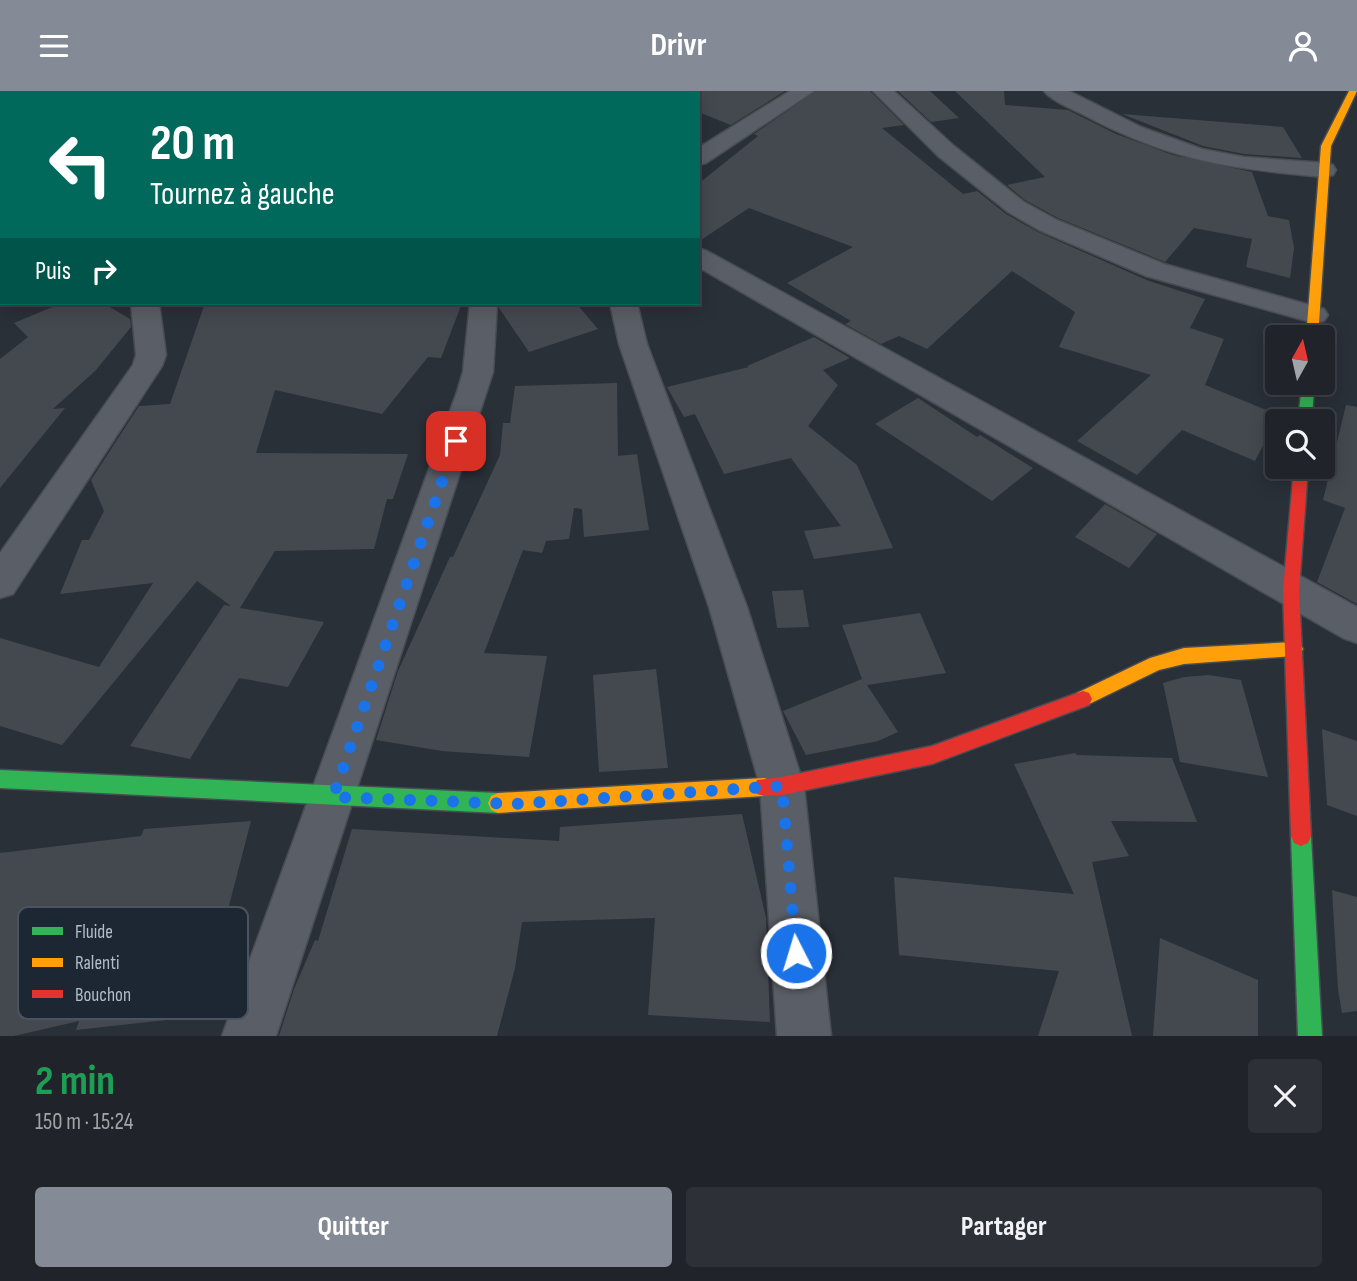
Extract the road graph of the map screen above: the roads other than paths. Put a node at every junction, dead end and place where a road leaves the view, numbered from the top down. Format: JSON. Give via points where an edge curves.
{"nodes":[{"id":1,"x":804,"y":91,"type":"edge"},
{"id":2,"x":883,"y":91,"type":"edge"},
{"id":3,"x":1054,"y":91,"type":"edge"},
{"id":4,"x":1353,"y":91,"type":"edge"},
{"id":5,"x":700,"y":157,"type":"edge"},
{"id":6,"x":1325,"y":170,"type":"junction"},
{"id":7,"x":700,"y":256,"type":"edge"},
{"id":8,"x":145,"y":305,"type":"edge"},
{"id":9,"x":483,"y":305,"type":"edge"},
{"id":10,"x":623,"y":305,"type":"edge"},
{"id":11,"x":1310,"y":325,"type":"edge"},
{"id":12,"x":1313,"y":325,"type":"edge"},
{"id":13,"x":1300,"y":479,"type":"edge"},
{"id":14,"x":0,"y":583,"type":"edge"},
{"id":15,"x":1291,"y":591,"type":"junction"},
{"id":16,"x":1357,"y":626,"type":"edge"},
{"id":17,"x":1293,"y":649,"type":"junction"},
{"id":18,"x":0,"y":779,"type":"edge"},
{"id":19,"x":782,"y":786,"type":"junction"},
{"id":20,"x":333,"y":797,"type":"junction"},
{"id":21,"x":249,"y":1036,"type":"edge"},
{"id":22,"x":804,"y":1036,"type":"edge"},
{"id":23,"x":1311,"y":1036,"type":"edge"}],
"edges":[{"from":1,"to":5,"type":"street"},
{"from":2,"to":11,"type":"street","via":[[956,159],[1016,207],[1048,225],[1156,270]]},
{"from":3,"to":6,"type":"street","via":[[1136,134],[1185,151],[1221,160]]},
{"from":4,"to":6,"type":"main road","via":[[1326,146]]},
{"from":6,"to":12,"type":"main road"},
{"from":7,"to":15,"type":"street"},
{"from":8,"to":14,"type":"street","via":[[151,355],[147,366]]},
{"from":9,"to":20,"type":"street","via":[[472,392]]},
{"from":10,"to":19,"type":"street","via":[[633,344],[728,607]]},
{"from":13,"to":15,"type":"main road"},
{"from":15,"to":16,"type":"street"},
{"from":15,"to":17,"type":"main road"},
{"from":17,"to":19,"type":"main road","via":[[1184,656],[1156,663],[1064,708],[932,755]]},
{"from":17,"to":23,"type":"main road"},
{"from":18,"to":20,"type":"main road"},
{"from":19,"to":20,"type":"main road","via":[[515,804]]},
{"from":19,"to":22,"type":"street"},
{"from":20,"to":21,"type":"street"}]}
